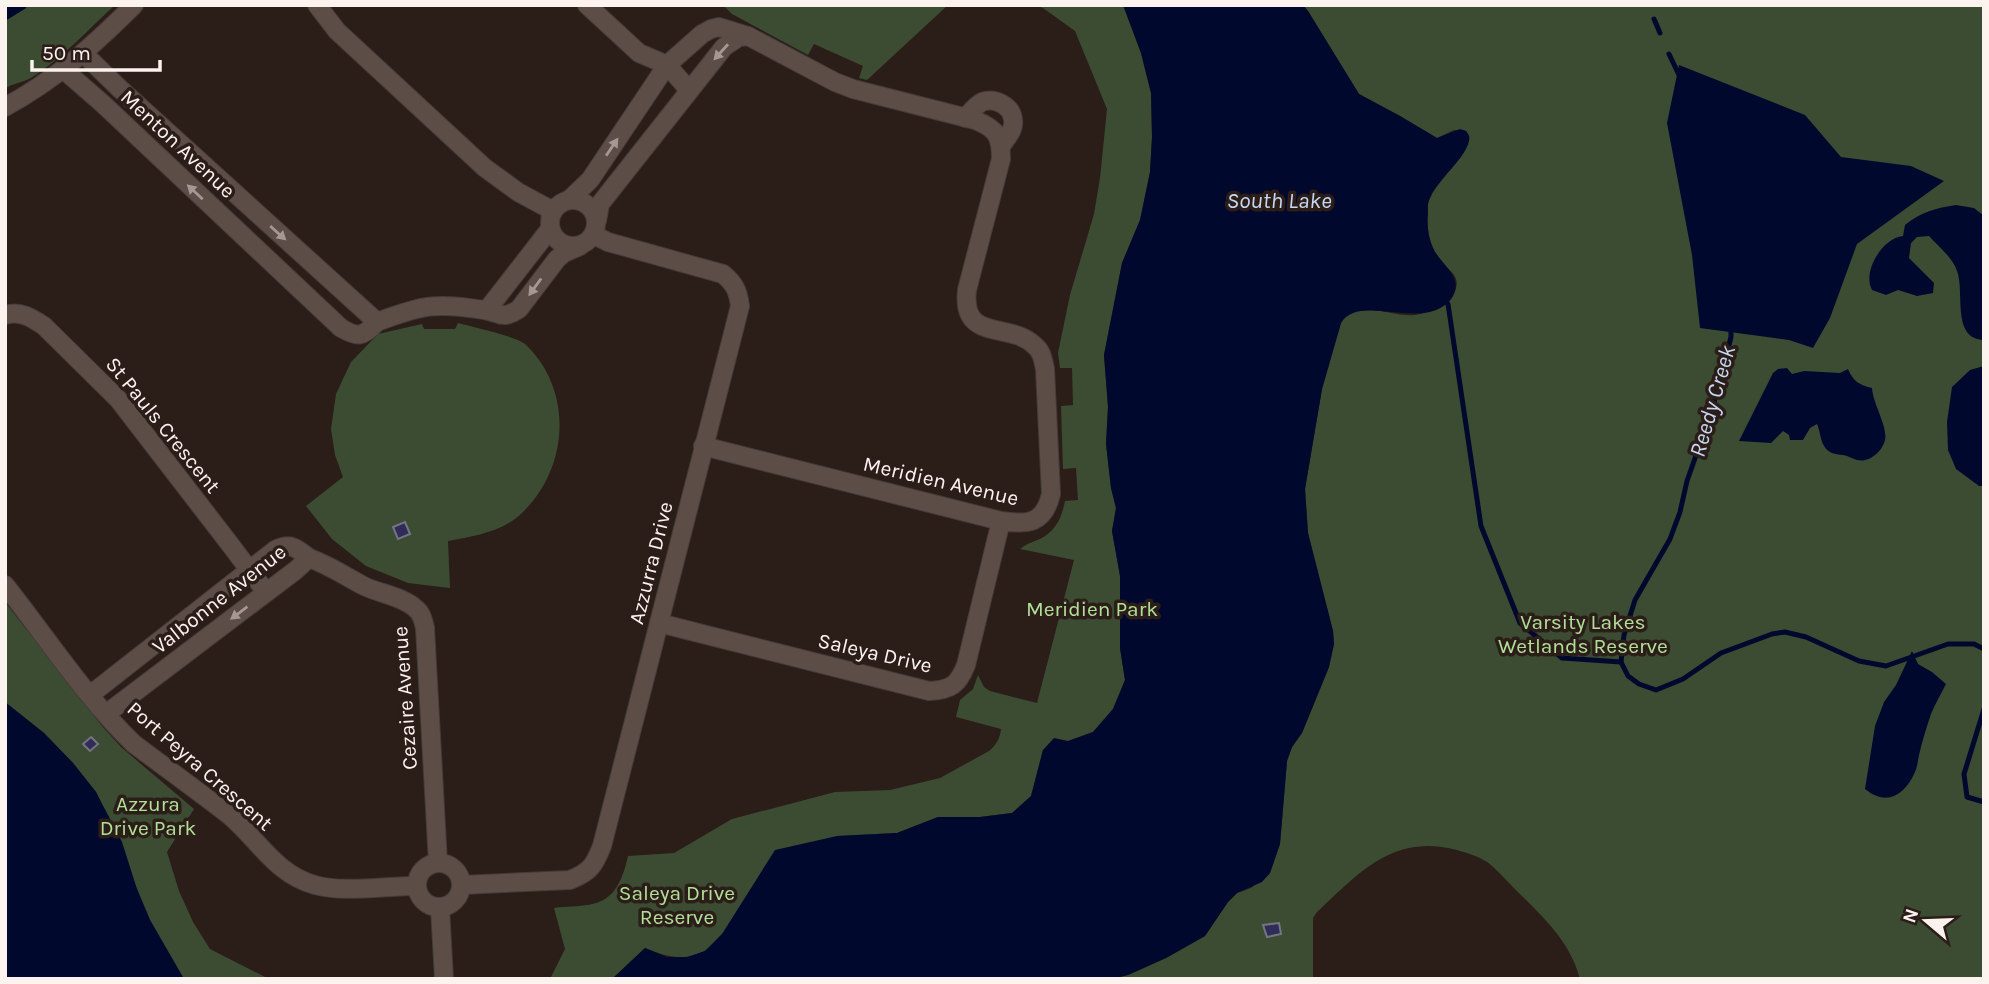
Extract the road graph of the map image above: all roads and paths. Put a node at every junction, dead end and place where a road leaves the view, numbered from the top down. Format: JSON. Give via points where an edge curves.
{"nodes":[{"id":1,"x":134,"y":5,"type":"edge"},
{"id":2,"x":317,"y":5,"type":"edge"},
{"id":3,"x":587,"y":5,"type":"edge"},
{"id":4,"x":748,"y":36,"type":"junction"},
{"id":5,"x":84,"y":54,"type":"junction"},
{"id":6,"x":667,"y":65,"type":"junction"},
{"id":7,"x":64,"y":71,"type":"junction"},
{"id":8,"x":689,"y":90,"type":"junction"},
{"id":9,"x":5,"y":107,"type":"edge"},
{"id":10,"x":965,"y":118,"type":"junction"},
{"id":11,"x":1001,"y":146,"type":"junction"},
{"id":12,"x":569,"y":200,"type":"junction"},
{"id":13,"x":248,"y":206,"type":"junction"},
{"id":14,"x":552,"y":220,"type":"junction"},
{"id":15,"x":229,"y":224,"type":"junction"},
{"id":16,"x":590,"y":234,"type":"junction"},
{"id":17,"x":487,"y":310,"type":"junction"},
{"id":18,"x":5,"y":315,"type":"edge"},
{"id":19,"x":377,"y":322,"type":"junction"},
{"id":20,"x":703,"y":446,"type":"junction"},
{"id":21,"x":1001,"y":521,"type":"junction"},
{"id":22,"x":309,"y":558,"type":"junction"},
{"id":23,"x":250,"y":570,"type":"junction"},
{"id":24,"x":5,"y":585,"type":"edge"},
{"id":25,"x":266,"y":592,"type":"junction"},
{"id":26,"x":659,"y":623,"type":"junction"},
{"id":27,"x":90,"y":695,"type":"junction"},
{"id":28,"x":106,"y":714,"type":"junction"},
{"id":29,"x":438,"y":863,"type":"junction"},
{"id":30,"x":461,"y":885,"type":"junction"},
{"id":31,"x":416,"y":886,"type":"junction"},
{"id":32,"x":440,"y":908,"type":"junction"},
{"id":33,"x":444,"y":979,"type":"edge"}],
"edges":[{"from":1,"to":5,"type":"street"},
{"from":2,"to":14,"type":"street","via":[[337,31],[485,168]]},
{"from":3,"to":6,"type":"street","via":[[639,53]]},
{"from":4,"to":6,"type":"street","via":[[711,29]]},
{"from":4,"to":8,"type":"street","one_way":true,"via":[[724,47]]},
{"from":4,"to":10,"type":"street","via":[[853,89]]},
{"from":5,"to":7,"type":"street"},
{"from":5,"to":13,"type":"street","name":"Menton Avenue"},
{"from":6,"to":8,"type":"street"},
{"from":12,"to":6,"type":"street","one_way":true,"via":[[590,180]]},
{"from":7,"to":9,"type":"street"},
{"from":15,"to":7,"type":"street","name":"Menton Avenue","one_way":true},
{"from":8,"to":16,"type":"street","via":[[600,204]]},
{"from":10,"to":11,"type":"street","via":[[987,125]]},
{"from":10,"to":11,"type":"street","name":"Meridien Avenue","via":[[980,103],[1000,102],[1014,119]]},
{"from":11,"to":21,"type":"street","name":"Meridien Avenue","via":[[966,302],[971,319],[978,324],[1023,338],[1042,356],[1051,494],[1048,508],[1038,519],[1022,524]]},
{"from":12,"to":14,"type":"street","via":[[558,205]]},
{"from":12,"to":16,"type":"street","via":[[585,202],[595,213]]},
{"from":13,"to":15,"type":"street","name":"Menton Avenue"},
{"from":13,"to":19,"type":"street","name":"Menton Avenue","one_way":true},
{"from":14,"to":16,"type":"street","via":[[555,239],[562,244],[572,247]]},
{"from":14,"to":17,"type":"street"},
{"from":15,"to":19,"type":"street","name":"Menton Avenue","via":[[350,334],[359,336]]},
{"from":16,"to":17,"type":"street","one_way":true,"via":[[557,259],[519,309],[504,316]]},
{"from":16,"to":20,"type":"street","name":"Azzurra Drive","via":[[723,274],[734,284],[740,306]]},
{"from":17,"to":19,"type":"street","name":"Menton Avenue","via":[[427,305]]},
{"from":18,"to":23,"type":"street","name":"St Pauls Crescent","via":[[33,318],[111,392]]},
{"from":20,"to":21,"type":"street","name":"Meridien Avenue"},
{"from":20,"to":26,"type":"street","name":"Azzurra Drive"},
{"from":21,"to":26,"type":"street","name":"Saleya Drive","via":[[966,664],[954,685],[943,690],[929,691]]},
{"from":22,"to":23,"type":"street","name":"Valbonne Avenue","via":[[292,545],[283,546]]},
{"from":22,"to":25,"type":"street","name":"Valbonne Avenue"},
{"from":22,"to":29,"type":"street","name":"Cezaire Avenue","via":[[404,601],[422,616]]},
{"from":23,"to":25,"type":"street","name":"St Pauls Crescent"},
{"from":23,"to":27,"type":"street","name":"Valbonne Avenue"},
{"from":24,"to":27,"type":"street","name":"Port Peyra Crescent"},
{"from":25,"to":28,"type":"street","name":"Valbonne Avenue","one_way":true},
{"from":26,"to":30,"type":"street","name":"Azzurra Drive","via":[[596,862],[585,874],[570,880]]},
{"from":27,"to":28,"type":"street","name":"Port Peyra Crescent"},
{"from":28,"to":31,"type":"street","name":"Port Peyra Crescent","via":[[134,744],[229,816],[299,880],[339,888]]},
{"from":29,"to":30,"type":"street","via":[[454,869]]},
{"from":29,"to":31,"type":"street","via":[[422,870]]},
{"from":30,"to":32,"type":"street","via":[[455,901]]},
{"from":31,"to":32,"type":"street","via":[[426,903]]},
{"from":32,"to":33,"type":"street"}]}
